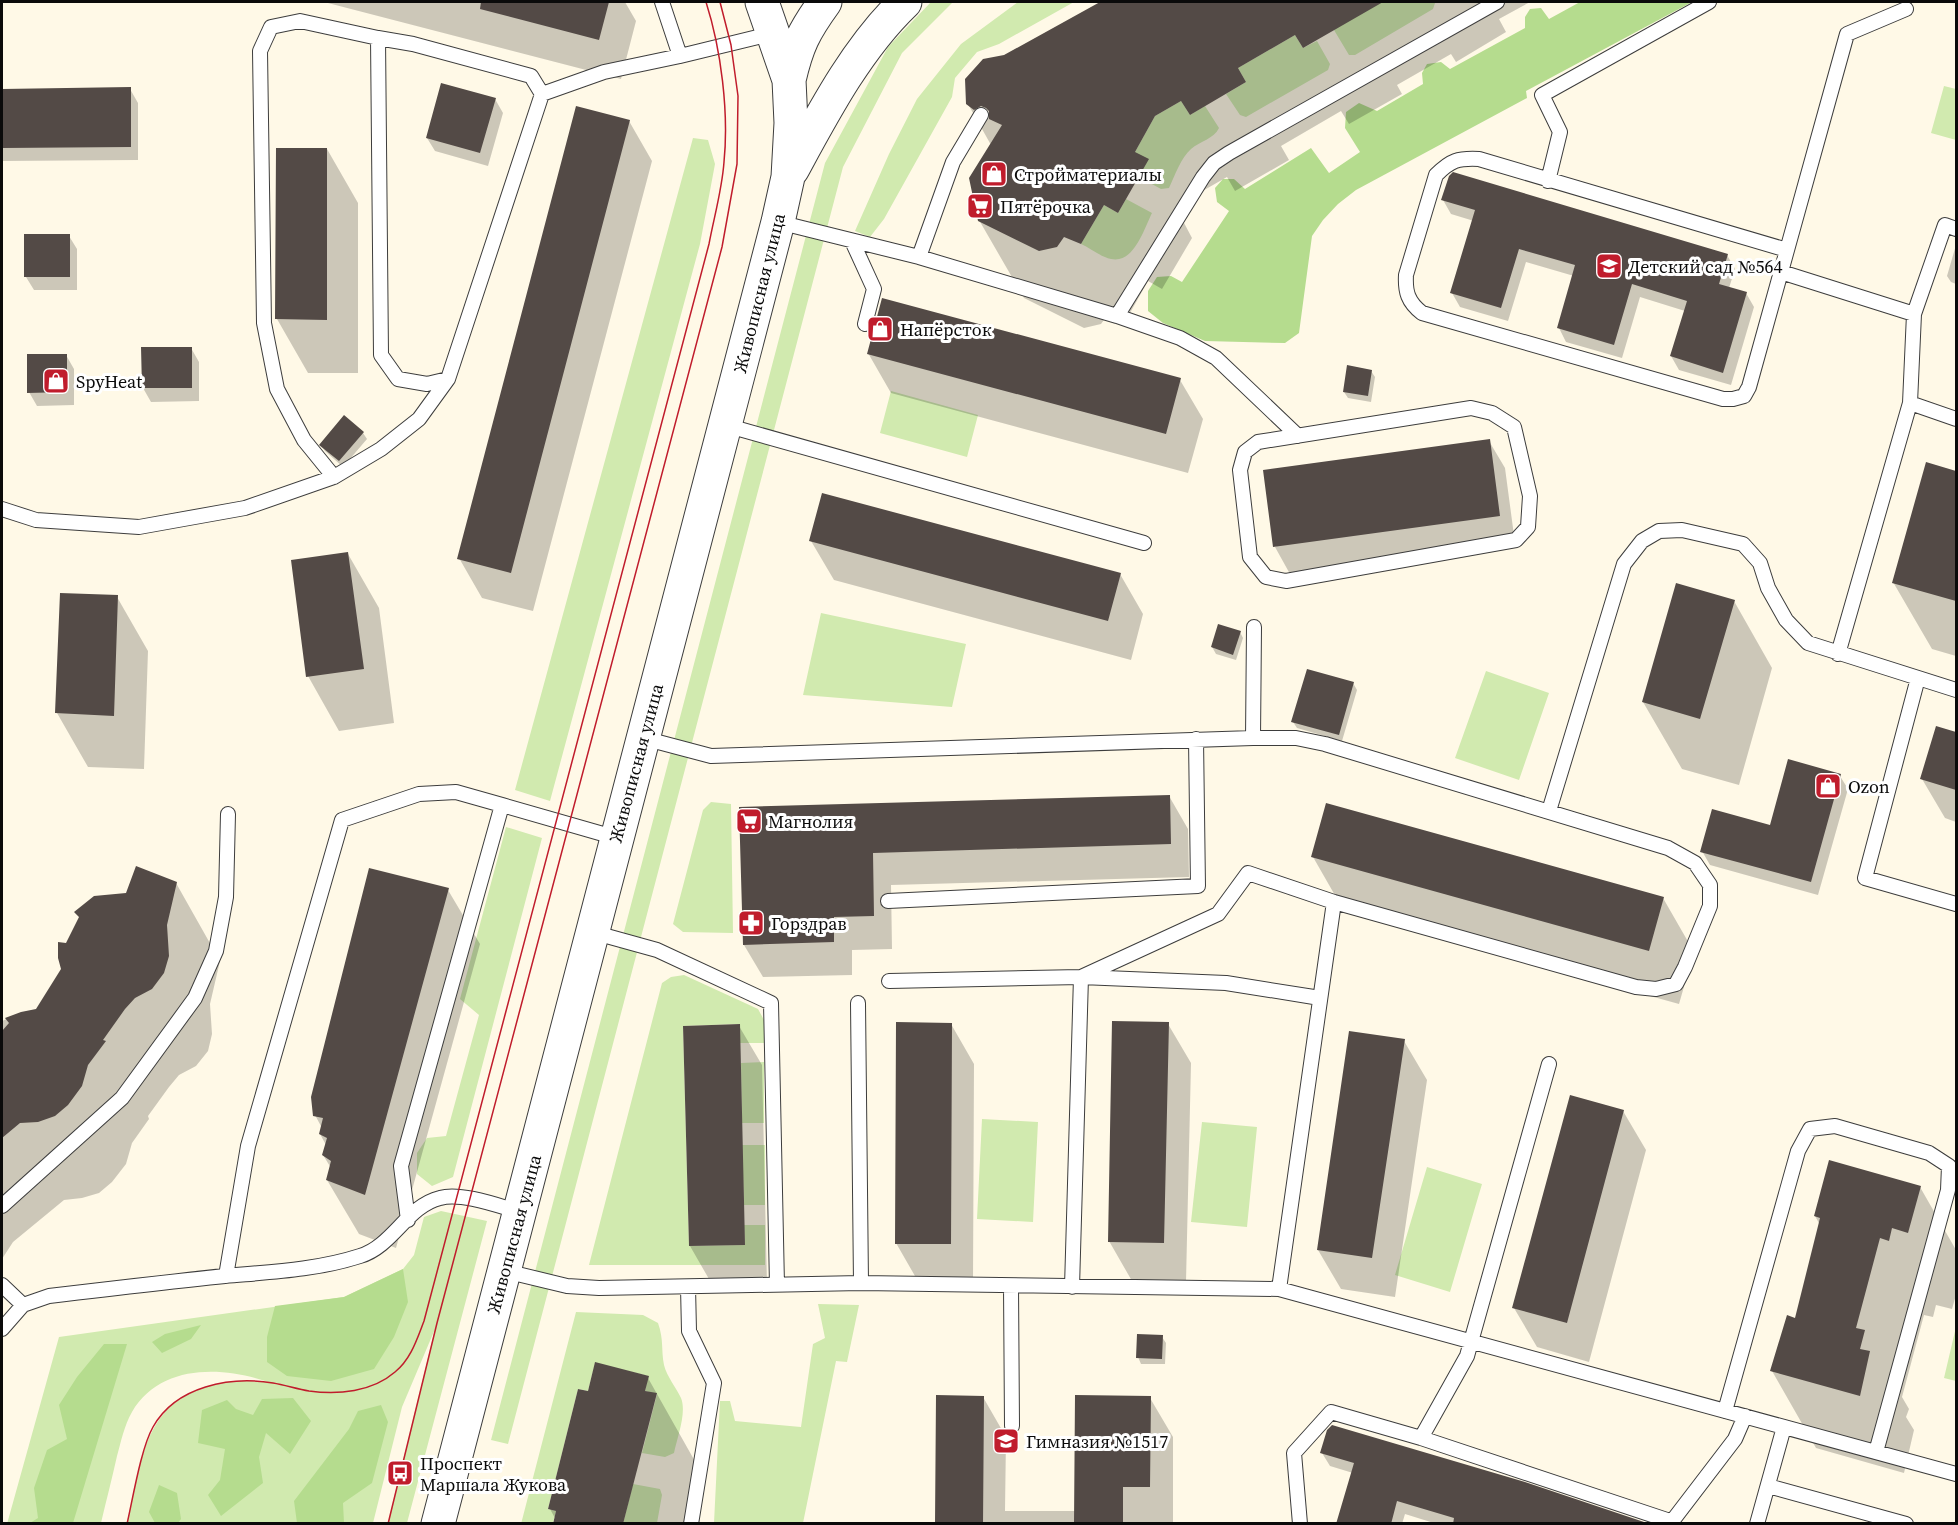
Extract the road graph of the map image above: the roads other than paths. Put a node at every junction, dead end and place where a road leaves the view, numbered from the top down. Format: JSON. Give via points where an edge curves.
{"nodes":[{"id":1,"x":662,"y":2,"type":"edge"},
{"id":2,"x":762,"y":2,"type":"edge"},
{"id":3,"x":825,"y":2,"type":"edge"},
{"id":4,"x":905,"y":2,"type":"edge"},
{"id":5,"x":1497,"y":2,"type":"edge"},
{"id":6,"x":1709,"y":2,"type":"edge"},
{"id":7,"x":1906,"y":9,"type":"dead end"},
{"id":8,"x":774,"y":33,"type":"junction"},
{"id":9,"x":378,"y":38,"type":"junction"},
{"id":10,"x":680,"y":56,"type":"junction"},
{"id":11,"x":851,"y":69,"type":"junction"},
{"id":12,"x":789,"y":80,"type":"junction"},
{"id":13,"x":542,"y":94,"type":"junction"},
{"id":14,"x":981,"y":115,"type":"dead end"},
{"id":15,"x":788,"y":177,"type":"junction"},
{"id":16,"x":1548,"y":181,"type":"junction"},
{"id":17,"x":778,"y":222,"type":"junction"},
{"id":18,"x":1956,"y":229,"type":"edge"},
{"id":19,"x":852,"y":241,"type":"junction"},
{"id":20,"x":1787,"y":250,"type":"junction"},
{"id":21,"x":919,"y":257,"type":"junction"},
{"id":22,"x":1781,"y":272,"type":"junction"},
{"id":23,"x":1914,"y":314,"type":"junction"},
{"id":24,"x":1118,"y":316,"type":"junction"},
{"id":25,"x":865,"y":324,"type":"dead end"},
{"id":26,"x":448,"y":379,"type":"junction"},
{"id":27,"x":1910,"y":403,"type":"junction"},
{"id":28,"x":1956,"y":419,"type":"edge"},
{"id":29,"x":725,"y":425,"type":"junction"},
{"id":30,"x":1298,"y":436,"type":"junction"},
{"id":31,"x":334,"y":477,"type":"junction"},
{"id":32,"x":2,"y":509,"type":"edge"},
{"id":33,"x":1144,"y":543,"type":"dead end"},
{"id":34,"x":1254,"y":627,"type":"dead end"},
{"id":35,"x":1838,"y":654,"type":"junction"},
{"id":36,"x":1918,"y":678,"type":"junction"},
{"id":37,"x":1956,"y":690,"type":"edge"},
{"id":38,"x":643,"y":738,"type":"junction"},
{"id":39,"x":1253,"y":738,"type":"junction"},
{"id":40,"x":1196,"y":740,"type":"junction"},
{"id":41,"x":502,"y":805,"type":"junction"},
{"id":42,"x":1549,"y":812,"type":"junction"},
{"id":43,"x":228,"y":814,"type":"dead end"},
{"id":44,"x":617,"y":838,"type":"junction"},
{"id":45,"x":888,"y":901,"type":"dead end"},
{"id":46,"x":1334,"y":902,"type":"junction"},
{"id":47,"x":1956,"y":904,"type":"edge"},
{"id":48,"x":592,"y":932,"type":"junction"},
{"id":49,"x":1081,"y":976,"type":"junction"},
{"id":50,"x":889,"y":981,"type":"dead end"},
{"id":51,"x":1320,"y":998,"type":"junction"},
{"id":52,"x":858,"y":1003,"type":"dead end"},
{"id":53,"x":1549,"y":1064,"type":"dead end"},
{"id":54,"x":2,"y":1206,"type":"edge"},
{"id":55,"x":520,"y":1212,"type":"junction"},
{"id":56,"x":408,"y":1220,"type":"junction"},
{"id":57,"x":505,"y":1271,"type":"junction"},
{"id":58,"x":226,"y":1276,"type":"junction"},
{"id":59,"x":861,"y":1283,"type":"junction"},
{"id":60,"x":2,"y":1285,"type":"edge"},
{"id":61,"x":777,"y":1285,"type":"junction"},
{"id":62,"x":1011,"y":1286,"type":"junction"},
{"id":63,"x":688,"y":1287,"type":"junction"},
{"id":64,"x":1072,"y":1287,"type":"junction"},
{"id":65,"x":1279,"y":1289,"type":"junction"},
{"id":66,"x":23,"y":1305,"type":"junction"},
{"id":67,"x":2,"y":1329,"type":"edge"},
{"id":68,"x":1471,"y":1341,"type":"junction"},
{"id":69,"x":1725,"y":1411,"type":"junction"},
{"id":70,"x":1745,"y":1416,"type":"junction"},
{"id":71,"x":1012,"y":1426,"type":"dead end"},
{"id":72,"x":1784,"y":1427,"type":"junction"},
{"id":73,"x":1421,"y":1438,"type":"junction"},
{"id":74,"x":1876,"y":1452,"type":"junction"},
{"id":75,"x":1956,"y":1474,"type":"edge"},
{"id":76,"x":1768,"y":1486,"type":"junction"},
{"id":77,"x":1670,"y":1522,"type":"edge"},
{"id":78,"x":438,"y":1524,"type":"edge"},
{"id":79,"x":692,"y":1524,"type":"edge"},
{"id":80,"x":1300,"y":1524,"type":"edge"},
{"id":81,"x":1757,"y":1524,"type":"edge"},
{"id":82,"x":1906,"y":1524,"type":"edge"}],
"edges":[{"from":1,"to":10,"type":"lane"},
{"from":2,"to":8,"type":"street","name":"Живописная улица"},
{"from":3,"to":12,"type":"street","via":[[795,52]]},
{"from":4,"to":11,"type":"street"},
{"from":5,"to":24,"type":"lane","via":[[1214,163]]},
{"from":6,"to":16,"type":"lane","via":[[1542,95],[1560,132]]},
{"from":7,"to":20,"type":"lane","via":[[1848,34]]},
{"from":8,"to":10,"type":"lane"},
{"from":8,"to":12,"type":"street","name":"Живописная улица"},
{"from":9,"to":13,"type":"lane","via":[[531,76]]},
{"from":9,"to":26,"type":"lane","via":[[381,355],[398,379],[427,384]]},
{"from":9,"to":31,"type":"lane","via":[[300,21],[271,27],[260,51],[264,322],[277,389],[303,440]]},
{"from":10,"to":13,"type":"lane","via":[[604,72]]},
{"from":11,"to":12,"type":"street","via":[[816,87],[802,87]]},
{"from":11,"to":15,"type":"street"},
{"from":12,"to":15,"type":"street","name":"Живописная улица"},
{"from":13,"to":26,"type":"lane"},
{"from":14,"to":21,"type":"lane","via":[[953,162]]},
{"from":15,"to":17,"type":"street","name":"Живописная улица"},
{"from":16,"to":20,"type":"lane"},
{"from":16,"to":22,"type":"lane","via":[[1479,159],[1463,158],[1447,164],[1436,175],[1406,275],[1411,304],[1422,313],[1733,399],[1744,396],[1749,387]]},
{"from":17,"to":19,"type":"lane"},
{"from":17,"to":29,"type":"street","name":"Живописная улица"},
{"from":18,"to":23,"type":"lane","via":[[1945,225]]},
{"from":19,"to":21,"type":"lane"},
{"from":19,"to":25,"type":"lane","via":[[874,289]]},
{"from":20,"to":22,"type":"lane"},
{"from":21,"to":24,"type":"lane"},
{"from":22,"to":23,"type":"lane"},
{"from":23,"to":27,"type":"lane"},
{"from":24,"to":30,"type":"lane","via":[[1180,338],[1216,358]]},
{"from":26,"to":31,"type":"lane","via":[[419,419],[381,449]]},
{"from":27,"to":28,"type":"lane"},
{"from":27,"to":35,"type":"lane"},
{"from":29,"to":33,"type":"lane"},
{"from":29,"to":38,"type":"street","name":"Живописная улица"},
{"from":30,"to":30,"type":"lane","via":[[1471,408],[1492,413],[1514,427],[1530,496],[1528,527],[1516,540],[1286,581],[1266,577],[1250,557],[1240,470],[1245,452],[1258,442]]},
{"from":31,"to":32,"type":"lane","via":[[245,508],[139,527],[36,520]]},
{"from":34,"to":39,"type":"lane"},
{"from":35,"to":36,"type":"lane"},
{"from":35,"to":42,"type":"lane","via":[[1808,643],[1786,620],[1768,588],[1760,563],[1743,544],[1682,530],[1659,531],[1642,541],[1624,564]]},
{"from":36,"to":37,"type":"lane"},
{"from":36,"to":47,"type":"lane","via":[[1865,878]]},
{"from":38,"to":40,"type":"lane","via":[[711,756]]},
{"from":38,"to":44,"type":"street","name":"Живописная улица"},
{"from":39,"to":40,"type":"lane"},
{"from":39,"to":42,"type":"lane","via":[[1296,738],[1326,744]]},
{"from":40,"to":45,"type":"lane","via":[[1198,886]]},
{"from":41,"to":44,"type":"lane"},
{"from":41,"to":56,"type":"lane","via":[[401,1166]]},
{"from":41,"to":58,"type":"lane","via":[[456,792],[419,794],[342,820],[248,1146]]},
{"from":42,"to":46,"type":"lane","via":[[1668,848],[1695,863],[1710,885],[1710,906],[1676,984],[1656,989],[1636,987]]},
{"from":43,"to":54,"type":"lane","via":[[226,897],[216,951],[195,998],[122,1098]]},
{"from":44,"to":48,"type":"street","name":"Живописная улица"},
{"from":46,"to":49,"type":"lane","via":[[1248,873],[1218,914]]},
{"from":46,"to":51,"type":"lane"},
{"from":48,"to":55,"type":"street","name":"Живописная улица"},
{"from":48,"to":61,"type":"lane","via":[[657,950],[771,1003]]},
{"from":49,"to":50,"type":"lane"},
{"from":49,"to":51,"type":"lane","via":[[1226,983]]},
{"from":49,"to":64,"type":"lane"},
{"from":51,"to":65,"type":"lane"},
{"from":52,"to":59,"type":"lane"},
{"from":53,"to":68,"type":"lane"},
{"from":55,"to":56,"type":"lane","via":[[470,1199],[440,1197],[422,1206]]},
{"from":55,"to":57,"type":"street","name":"Живописная улица"},
{"from":56,"to":58,"type":"lane","via":[[382,1245],[362,1256],[287,1271]]},
{"from":57,"to":63,"type":"lane","via":[[567,1286]]},
{"from":57,"to":78,"type":"street","name":"Живописная улица"},
{"from":58,"to":66,"type":"lane","via":[[49,1296]]},
{"from":59,"to":61,"type":"lane"},
{"from":59,"to":62,"type":"lane"},
{"from":60,"to":66,"type":"lane"},
{"from":61,"to":63,"type":"lane"},
{"from":62,"to":64,"type":"lane"},
{"from":62,"to":71,"type":"lane"},
{"from":63,"to":79,"type":"lane","via":[[689,1331],[714,1383]]},
{"from":64,"to":65,"type":"lane"},
{"from":65,"to":68,"type":"lane"},
{"from":66,"to":67,"type":"lane"},
{"from":68,"to":69,"type":"lane"},
{"from":68,"to":73,"type":"lane","via":[[1467,1356]]},
{"from":69,"to":70,"type":"lane"},
{"from":69,"to":74,"type":"lane","via":[[1797,1151],[1810,1129],[1835,1126],[1929,1152],[1949,1166],[1948,1190]]},
{"from":70,"to":72,"type":"lane"},
{"from":70,"to":77,"type":"lane","via":[[1735,1439]]},
{"from":72,"to":74,"type":"lane"},
{"from":72,"to":76,"type":"lane"},
{"from":73,"to":77,"type":"lane"},
{"from":73,"to":80,"type":"lane","via":[[1331,1412],[1294,1453]]},
{"from":74,"to":75,"type":"lane"},
{"from":76,"to":81,"type":"lane"},
{"from":76,"to":82,"type":"lane"}]}
